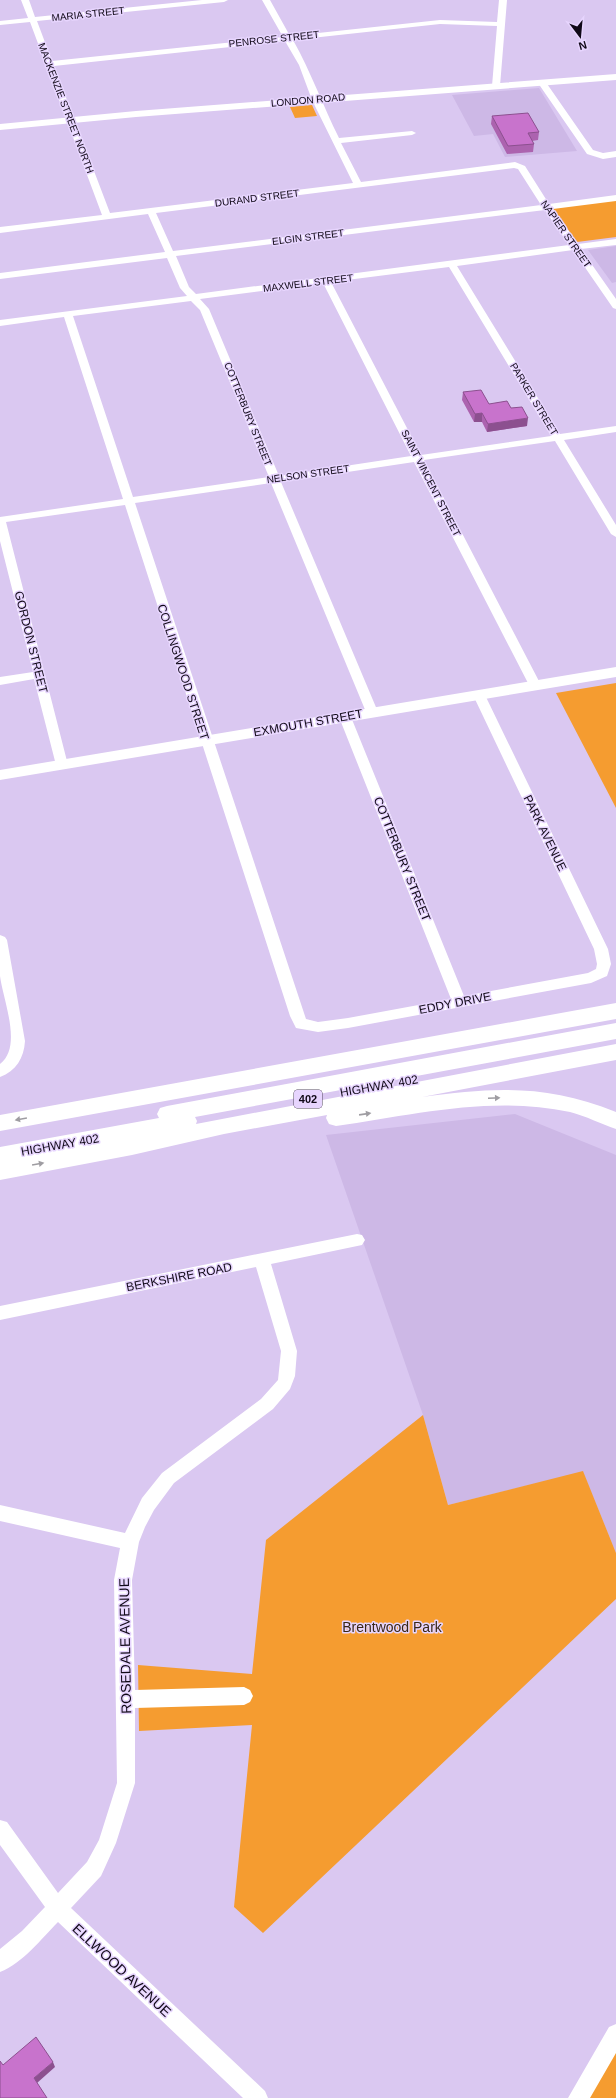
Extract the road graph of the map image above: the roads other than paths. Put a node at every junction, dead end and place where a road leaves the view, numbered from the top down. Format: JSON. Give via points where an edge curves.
{"nodes":[{"id":1,"x":25,"y":0,"type":"edge"},
{"id":2,"x":224,"y":0,"type":"edge"},
{"id":3,"x":266,"y":0,"type":"edge"},
{"id":4,"x":502,"y":0,"type":"edge"},
{"id":5,"x":33,"y":20,"type":"junction"},
{"id":6,"x":0,"y":23,"type":"edge"},
{"id":7,"x":500,"y":24,"type":"junction"},
{"id":8,"x":287,"y":38,"type":"junction"},
{"id":9,"x":48,"y":64,"type":"junction"},
{"id":10,"x":616,"y":77,"type":"edge"},
{"id":11,"x":542,"y":83,"type":"junction"},
{"id":12,"x":496,"y":86,"type":"junction"},
{"id":13,"x":316,"y":100,"type":"junction"},
{"id":14,"x":71,"y":120,"type":"junction"},
{"id":15,"x":0,"y":127,"type":"edge"},
{"id":16,"x":412,"y":133,"type":"dead end"},
{"id":17,"x":337,"y":141,"type":"junction"},
{"id":18,"x":616,"y":154,"type":"edge"},
{"id":19,"x":515,"y":165,"type":"joint"},
{"id":20,"x":358,"y":185,"type":"junction"},
{"id":21,"x":616,"y":198,"type":"edge"},
{"id":22,"x":547,"y":207,"type":"junction"},
{"id":23,"x":151,"y":211,"type":"junction"},
{"id":24,"x":107,"y":217,"type":"junction"},
{"id":25,"x":0,"y":230,"type":"edge"},
{"id":26,"x":616,"y":242,"type":"edge"},
{"id":27,"x":575,"y":247,"type":"junction"},
{"id":28,"x":169,"y":254,"type":"junction"},
{"id":29,"x":452,"y":264,"type":"junction"},
{"id":30,"x":0,"y":276,"type":"edge"},
{"id":31,"x":326,"y":281,"type":"junction"},
{"id":32,"x":193,"y":298,"type":"junction"},
{"id":33,"x":616,"y":306,"type":"edge"},
{"id":34,"x":68,"y":314,"type":"junction"},
{"id":35,"x":0,"y":323,"type":"edge"},
{"id":36,"x":616,"y":429,"type":"edge"},
{"id":37,"x":558,"y":437,"type":"junction"},
{"id":38,"x":418,"y":458,"type":"junction"},
{"id":39,"x":275,"y":479,"type":"junction"},
{"id":40,"x":128,"y":501,"type":"junction"},
{"id":41,"x":0,"y":520,"type":"edge"},
{"id":42,"x":616,"y":534,"type":"edge"},
{"id":43,"x":616,"y":672,"type":"edge"},
{"id":44,"x":40,"y":674,"type":"junction"},
{"id":45,"x":0,"y":681,"type":"edge"},
{"id":46,"x":535,"y":685,"type":"junction"},
{"id":47,"x":479,"y":695,"type":"junction"},
{"id":48,"x":372,"y":712,"type":"junction"},
{"id":49,"x":345,"y":717,"type":"junction"},
{"id":50,"x":206,"y":741,"type":"junction"},
{"id":51,"x":62,"y":765,"type":"junction"},
{"id":52,"x":0,"y":775,"type":"edge"},
{"id":53,"x":0,"y":940,"type":"edge"},
{"id":54,"x":602,"y":972,"type":"joint"},
{"id":55,"x":616,"y":998,"type":"edge"},
{"id":56,"x":459,"y":1002,"type":"junction"},
{"id":57,"x":616,"y":1011,"type":"edge"},
{"id":58,"x":306,"y":1026,"type":"joint"},
{"id":59,"x":616,"y":1031,"type":"edge"},
{"id":60,"x":616,"y":1042,"type":"edge"},
{"id":61,"x":616,"y":1052,"type":"edge"},
{"id":62,"x":0,"y":1071,"type":"edge"},
{"id":63,"x":42,"y":1115,"type":"junction"},
{"id":64,"x":616,"y":1121,"type":"edge"},
{"id":65,"x":0,"y":1123,"type":"edge"},
{"id":66,"x":0,"y":1144,"type":"edge"},
{"id":67,"x":132,"y":1147,"type":"junction"},
{"id":68,"x":0,"y":1156,"type":"edge"},
{"id":69,"x":0,"y":1171,"type":"edge"},
{"id":70,"x":357,"y":1240,"type":"dead end"},
{"id":71,"x":262,"y":1260,"type":"junction"},
{"id":72,"x":0,"y":1313,"type":"edge"},
{"id":73,"x":0,"y":1513,"type":"edge"},
{"id":74,"x":130,"y":1542,"type":"junction"},
{"id":75,"x":244,"y":1696,"type":"dead end"},
{"id":76,"x":126,"y":1699,"type":"junction"},
{"id":77,"x":0,"y":1829,"type":"edge"},
{"id":78,"x":58,"y":1909,"type":"junction"},
{"id":79,"x":0,"y":1962,"type":"edge"},
{"id":80,"x":616,"y":2034,"type":"edge"},
{"id":81,"x":255,"y":2097,"type":"edge"},
{"id":82,"x":578,"y":2098,"type":"edge"}],
"edges":[{"from":1,"to":5,"type":"street","name":"MACKENZIE STREET NORTH"},
{"from":2,"to":5,"type":"street","name":"MARIA STREET"},
{"from":3,"to":8,"type":"street"},
{"from":4,"to":7,"type":"street"},
{"from":5,"to":6,"type":"street","name":"MARIA STREET"},
{"from":5,"to":9,"type":"street","name":"MACKENZIE STREET NORTH"},
{"from":7,"to":8,"type":"street","name":"PENROSE STREET","via":[[440,22]]},
{"from":7,"to":12,"type":"street"},
{"from":8,"to":9,"type":"street","name":"PENROSE STREET"},
{"from":8,"to":13,"type":"street","via":[[302,65]]},
{"from":9,"to":14,"type":"street","name":"MACKENZIE STREET NORTH"},
{"from":10,"to":11,"type":"main road","name":"LONDON ROAD"},
{"from":11,"to":12,"type":"main road","name":"LONDON ROAD"},
{"from":11,"to":18,"type":"street","via":[[590,152],[603,156]]},
{"from":12,"to":13,"type":"main road","name":"LONDON ROAD"},
{"from":13,"to":14,"type":"main road","name":"LONDON ROAD"},
{"from":13,"to":17,"type":"street"},
{"from":14,"to":15,"type":"main road","name":"LONDON ROAD"},
{"from":14,"to":24,"type":"street","name":"MACKENZIE STREET NORTH"},
{"from":16,"to":17,"type":"street"},
{"from":17,"to":20,"type":"street"},
{"from":19,"to":20,"type":"street","name":"DURAND STREET"},
{"from":19,"to":22,"type":"street","name":"NAPIER STREET","via":[[522,168]]},
{"from":20,"to":23,"type":"street","name":"DURAND STREET"},
{"from":21,"to":22,"type":"street","name":"ELGIN STREET"},
{"from":22,"to":27,"type":"street","name":"NAPIER STREET"},
{"from":22,"to":28,"type":"street","name":"ELGIN STREET"},
{"from":23,"to":24,"type":"street","name":"DURAND STREET"},
{"from":23,"to":28,"type":"street","name":"COTTERBURY STREET"},
{"from":24,"to":25,"type":"street","name":"DURAND STREET"},
{"from":26,"to":27,"type":"street","name":"MAXWELL STREET"},
{"from":27,"to":29,"type":"street","name":"MAXWELL STREET"},
{"from":27,"to":33,"type":"street","name":"NAPIER STREET"},
{"from":28,"to":30,"type":"street","name":"ELGIN STREET"},
{"from":28,"to":32,"type":"street","name":"COTTERBURY STREET","via":[[185,288]]},
{"from":29,"to":31,"type":"street","name":"MAXWELL STREET"},
{"from":29,"to":37,"type":"street","name":"PARKER STREET"},
{"from":31,"to":32,"type":"street","name":"MAXWELL STREET"},
{"from":31,"to":38,"type":"street","name":"SAINT VINCENT STREET"},
{"from":32,"to":34,"type":"street","name":"MAXWELL STREET"},
{"from":32,"to":39,"type":"street","name":"COTTERBURY STREET","via":[[203,306]]},
{"from":34,"to":35,"type":"street","name":"MAXWELL STREET"},
{"from":34,"to":40,"type":"street","name":"COLLINGWOOD STREET"},
{"from":36,"to":37,"type":"street","name":"NELSON STREET"},
{"from":37,"to":38,"type":"street","name":"NELSON STREET"},
{"from":37,"to":42,"type":"street","name":"PARKER STREET"},
{"from":38,"to":39,"type":"street","name":"NELSON STREET"},
{"from":38,"to":46,"type":"street","name":"SAINT VINCENT STREET"},
{"from":39,"to":40,"type":"street","name":"NELSON STREET"},
{"from":39,"to":48,"type":"street","name":"COTTERBURY STREET"},
{"from":40,"to":41,"type":"street","name":"NELSON STREET"},
{"from":40,"to":50,"type":"street","name":"COLLINGWOOD STREET"},
{"from":41,"to":44,"type":"street","name":"GORDON STREET"},
{"from":43,"to":46,"type":"main road","name":"EXMOUTH STREET"},
{"from":44,"to":45,"type":"street"},
{"from":44,"to":51,"type":"street","name":"GORDON STREET"},
{"from":46,"to":47,"type":"main road","name":"EXMOUTH STREET"},
{"from":47,"to":48,"type":"main road","name":"EXMOUTH STREET"},
{"from":47,"to":54,"type":"street","name":"PARK AVENUE","via":[[601,948],[604,964]]},
{"from":48,"to":49,"type":"main road","name":"EXMOUTH STREET"},
{"from":49,"to":50,"type":"main road","name":"EXMOUTH STREET"},
{"from":49,"to":56,"type":"street","name":"COTTERBURY STREET"},
{"from":50,"to":51,"type":"main road","name":"EXMOUTH STREET"},
{"from":50,"to":58,"type":"street","name":"COLLINGWOOD STREET","via":[[297,1016],[301,1024]]},
{"from":51,"to":52,"type":"main road","name":"EXMOUTH STREET"},
{"from":53,"to":62,"type":"street","via":[[18,1041],[18,1052],[14,1060]]},
{"from":54,"to":56,"type":"street","name":"EDDY DRIVE","via":[[591,978]]},
{"from":55,"to":63,"type":"highway","via":[[463,1030],[208,1076]]},
{"from":56,"to":58,"type":"street","name":"EDDY DRIVE","via":[[318,1027]]},
{"from":57,"to":63,"type":"highway"},
{"from":59,"to":66,"type":"highway"},
{"from":60,"to":68,"type":"highway","name":"HIGHWAY 402","number":"402"},
{"from":61,"to":67,"type":"highway","via":[[224,1126]]},
{"from":63,"to":65,"type":"highway","one_way":true},
{"from":67,"to":64,"type":"highway","one_way":true,"via":[[478,1099],[512,1098],[570,1104]]},
{"from":69,"to":67,"type":"highway","one_way":true},
{"from":70,"to":71,"type":"street","name":"BERKSHIRE ROAD"},
{"from":71,"to":72,"type":"street","name":"BERKSHIRE ROAD"},
{"from":71,"to":74,"type":"street","name":"ROSEDALE AVENUE","via":[[288,1351],[287,1376],[284,1384],[267,1404],[168,1478],[148,1504]]},
{"from":73,"to":74,"type":"street"},
{"from":74,"to":76,"type":"street","name":"ROSEDALE AVENUE","via":[[123,1580]]},
{"from":75,"to":76,"type":"street"},
{"from":76,"to":78,"type":"street","name":"ROSEDALE AVENUE","via":[[126,1783],[107,1843],[94,1869]]},
{"from":77,"to":78,"type":"street","name":"ELLWOOD AVENUE"},
{"from":78,"to":79,"type":"street","name":"ROSEDALE AVENUE"},
{"from":78,"to":81,"type":"street","name":"ELLWOOD AVENUE"},
{"from":80,"to":82,"type":"street"}]}
